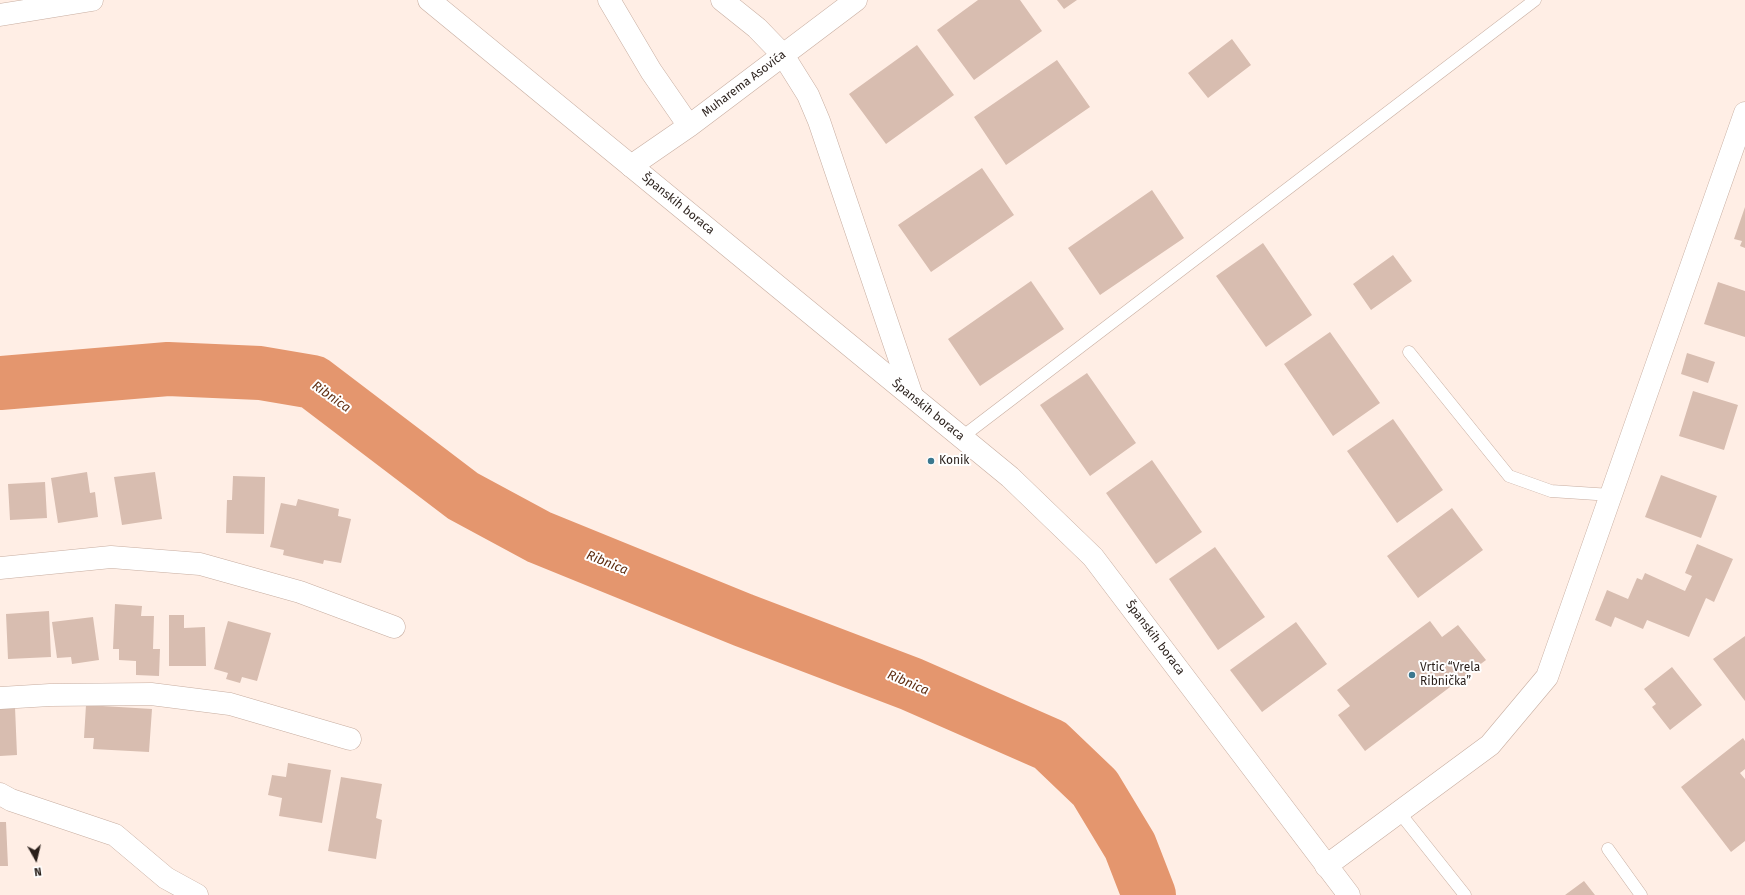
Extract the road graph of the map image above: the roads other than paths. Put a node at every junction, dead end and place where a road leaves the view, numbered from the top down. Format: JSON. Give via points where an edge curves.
{"nodes":[{"id":1,"x":92,"y":0,"type":"edge"},
{"id":2,"x":429,"y":0,"type":"edge"},
{"id":3,"x":609,"y":0,"type":"edge"},
{"id":4,"x":722,"y":0,"type":"edge"},
{"id":5,"x":856,"y":0,"type":"edge"},
{"id":6,"x":1535,"y":0,"type":"edge"},
{"id":7,"x":0,"y":15,"type":"edge"},
{"id":8,"x":783,"y":55,"type":"junction"},
{"id":9,"x":1745,"y":114,"type":"edge"},
{"id":10,"x":689,"y":126,"type":"junction"},
{"id":11,"x":631,"y":166,"type":"junction"},
{"id":12,"x":1409,"y":352,"type":"dead end"},
{"id":13,"x":912,"y":396,"type":"junction"},
{"id":14,"x":962,"y":437,"type":"junction"},
{"id":15,"x":1611,"y":495,"type":"junction"},
{"id":16,"x":0,"y":568,"type":"edge"},
{"id":17,"x":394,"y":627,"type":"dead end"},
{"id":18,"x":0,"y":698,"type":"edge"},
{"id":19,"x":350,"y":739,"type":"dead end"},
{"id":20,"x":0,"y":794,"type":"edge"},
{"id":21,"x":1399,"y":812,"type":"junction"},
{"id":22,"x":1608,"y":849,"type":"dead end"},
{"id":23,"x":1326,"y":866,"type":"junction"},
{"id":24,"x":197,"y":895,"type":"edge"},
{"id":25,"x":1348,"y":895,"type":"edge"},
{"id":26,"x":1465,"y":895,"type":"edge"},
{"id":27,"x":1641,"y":895,"type":"edge"}],
"edges":[{"from":1,"to":7,"type":"street"},
{"from":2,"to":11,"type":"street","name":"Španskih boraca"},
{"from":3,"to":10,"type":"street","via":[[651,71]]},
{"from":4,"to":8,"type":"street","via":[[757,28]]},
{"from":5,"to":8,"type":"street","name":"Muharema Asovića"},
{"from":6,"to":14,"type":"lane"},
{"from":8,"to":10,"type":"street","name":"Muharema Asovića"},
{"from":8,"to":13,"type":"street","via":[[808,95],[819,121]]},
{"from":9,"to":15,"type":"street"},
{"from":10,"to":11,"type":"street","name":"Muharema Asovića"},
{"from":11,"to":13,"type":"street","name":"Španskih boraca"},
{"from":12,"to":15,"type":"lane","via":[[1509,476],[1551,491]]},
{"from":13,"to":14,"type":"street","name":"Španskih boraca"},
{"from":14,"to":23,"type":"street","name":"Španskih boraca","via":[[1010,477],[1093,557]]},
{"from":15,"to":21,"type":"street","via":[[1547,677],[1490,745]]},
{"from":16,"to":17,"type":"street","via":[[111,557],[200,564],[300,592]]},
{"from":18,"to":19,"type":"street","via":[[151,694],[230,704]]},
{"from":20,"to":24,"type":"street","via":[[115,835],[166,878]]},
{"from":21,"to":23,"type":"street"},
{"from":21,"to":26,"type":"lane"},
{"from":22,"to":27,"type":"lane"},
{"from":23,"to":25,"type":"street","name":"Španskih boraca"}]}
